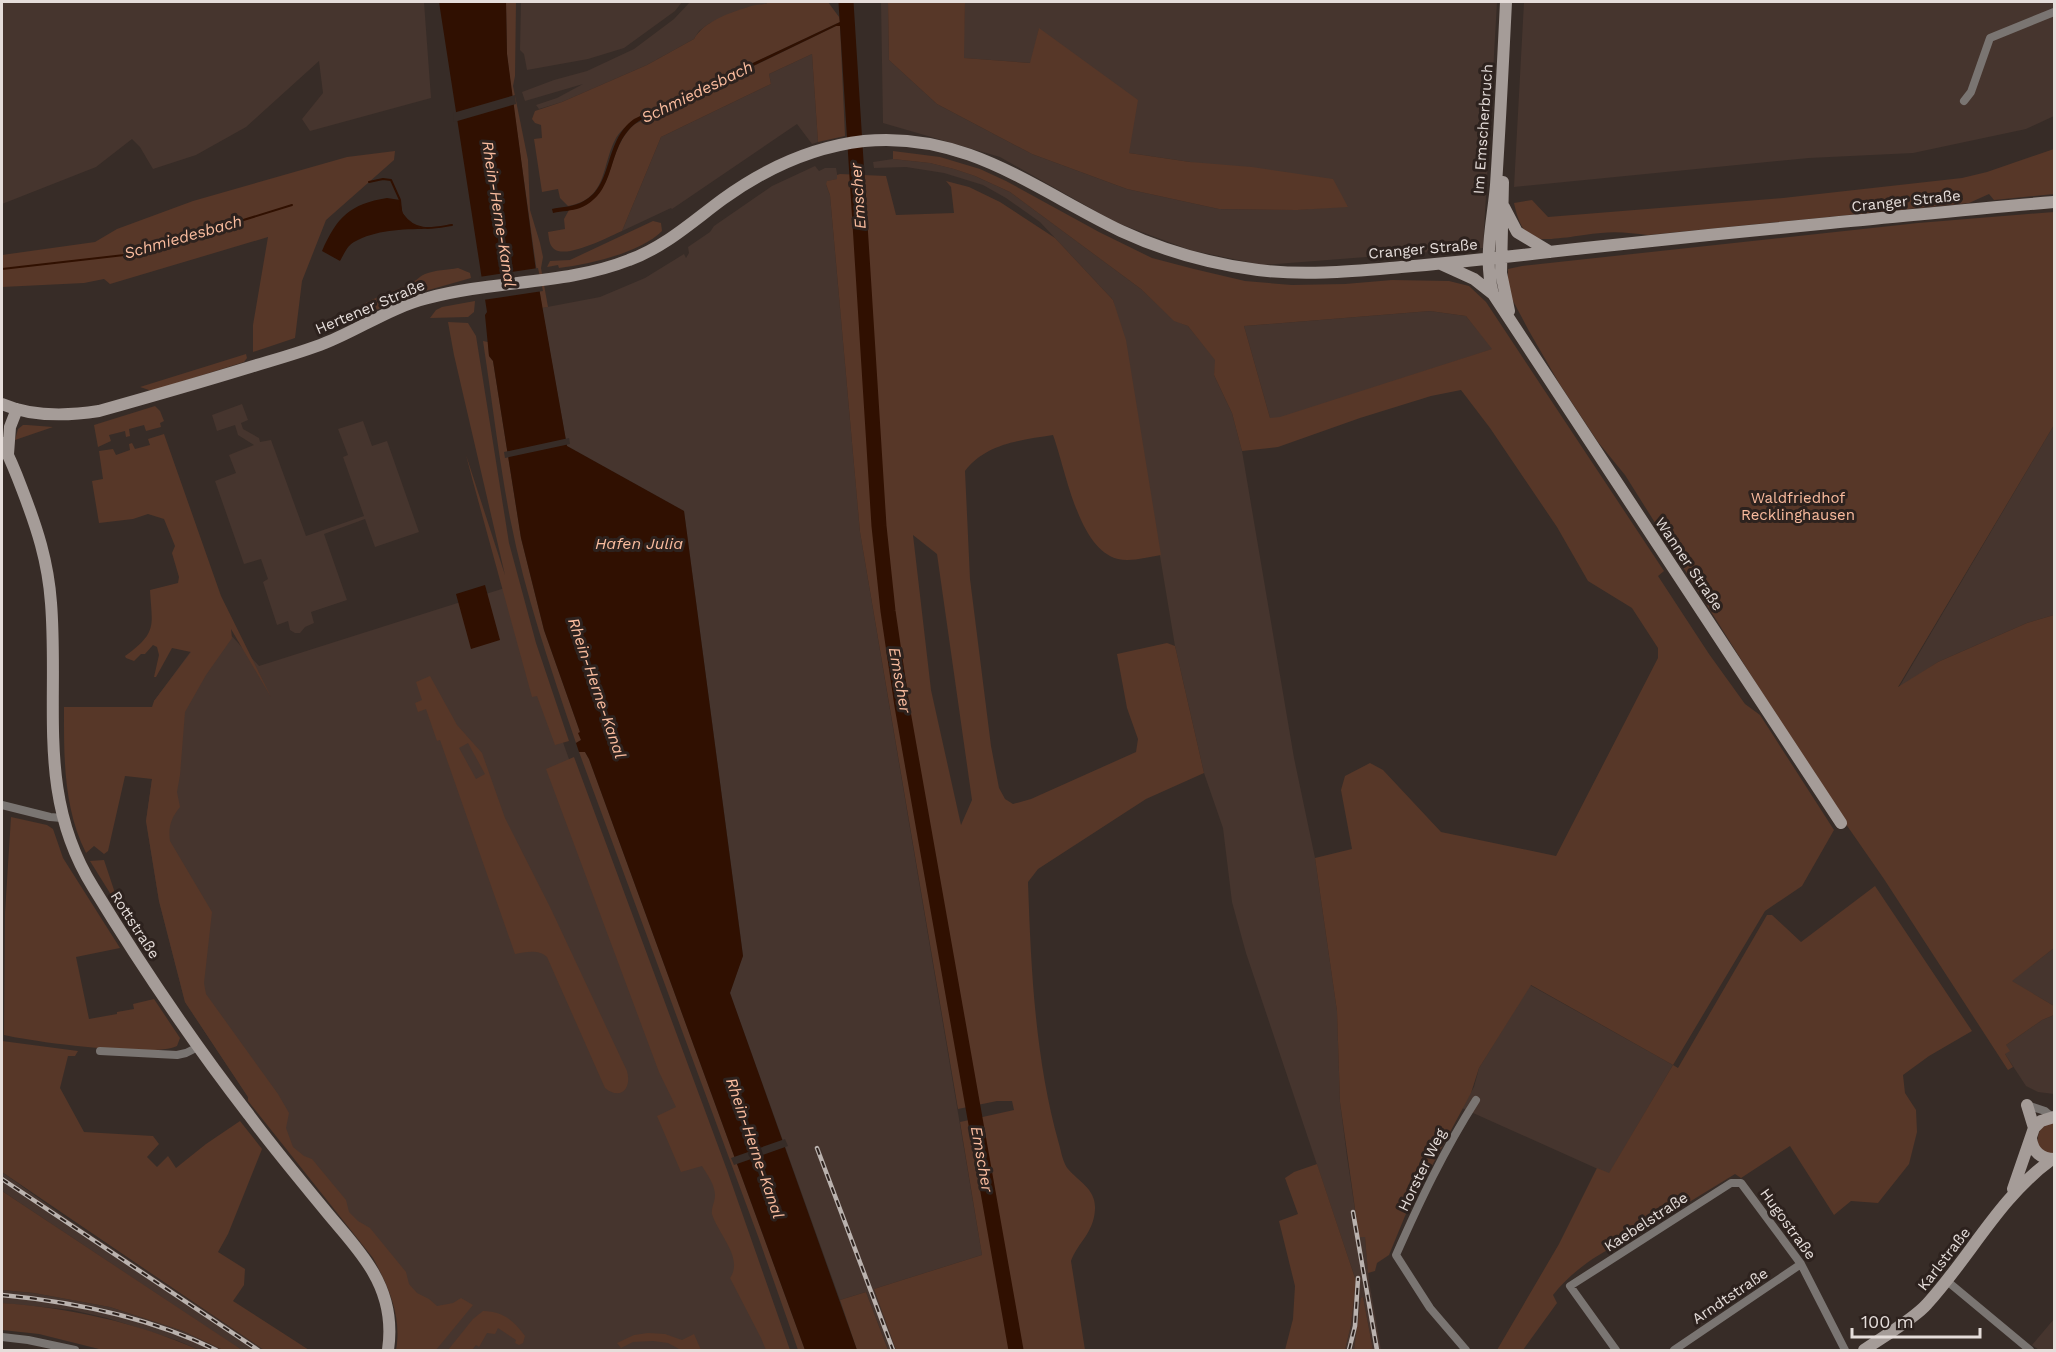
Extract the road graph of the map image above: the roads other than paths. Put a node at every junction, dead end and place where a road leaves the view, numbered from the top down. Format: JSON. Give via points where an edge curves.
{"nodes":[{"id":1,"x":1506,"y":2,"type":"edge"},
{"id":2,"x":1514,"y":2,"type":"edge"},
{"id":3,"x":2055,"y":12,"type":"edge"},
{"id":4,"x":1965,"y":101,"type":"dead end"},
{"id":5,"x":818,"y":149,"type":"joint"},
{"id":6,"x":1499,"y":189,"type":"junction"},
{"id":7,"x":2055,"y":202,"type":"edge"},
{"id":8,"x":1498,"y":204,"type":"junction"},
{"id":9,"x":1550,"y":252,"type":"junction"},
{"id":10,"x":1503,"y":257,"type":"junction"},
{"id":11,"x":1489,"y":258,"type":"junction"},
{"id":12,"x":1440,"y":264,"type":"junction"},
{"id":13,"x":1493,"y":294,"type":"junction"},
{"id":14,"x":1512,"y":322,"type":"junction"},
{"id":15,"x":6,"y":408,"type":"edge"},
{"id":16,"x":6,"y":457,"type":"edge"},
{"id":17,"x":2,"y":805,"type":"edge"},
{"id":18,"x":62,"y":818,"type":"junction"},
{"id":19,"x":1841,"y":823,"type":"dead end"},
{"id":20,"x":198,"y":1047,"type":"junction"},
{"id":21,"x":100,"y":1051,"type":"dead end"},
{"id":22,"x":1476,"y":1100,"type":"dead end"},
{"id":23,"x":2027,"y":1105,"type":"joint"},
{"id":24,"x":2051,"y":1113,"type":"edge"},
{"id":25,"x":2033,"y":1133,"type":"junction"},
{"id":26,"x":2053,"y":1160,"type":"edge"},
{"id":27,"x":1737,"y":1182,"type":"joint"},
{"id":28,"x":2010,"y":1197,"type":"junction"},
{"id":29,"x":1801,"y":1264,"type":"junction"},
{"id":30,"x":1947,"y":1281,"type":"junction"},
{"id":31,"x":2,"y":1337,"type":"edge"},
{"id":32,"x":75,"y":1350,"type":"edge"},
{"id":33,"x":388,"y":1350,"type":"edge"},
{"id":34,"x":1466,"y":1350,"type":"edge"},
{"id":35,"x":1616,"y":1350,"type":"edge"},
{"id":36,"x":1674,"y":1350,"type":"edge"},
{"id":37,"x":1845,"y":1350,"type":"edge"},
{"id":38,"x":1864,"y":1350,"type":"edge"},
{"id":39,"x":2030,"y":1350,"type":"edge"}],
"edges":[{"from":1,"to":6,"type":"main road","name":"Im Emscherbruch"},
{"from":2,"to":6,"type":"main road","name":"Im Emscherbruch"},
{"from":3,"to":4,"type":"street","via":[[1990,38]]},
{"from":5,"to":12,"type":"main road","name":"Cranger Straße","via":[[872,141],[912,141],[967,153],[1123,232],[1188,256],[1223,264],[1314,273]]},
{"from":5,"to":15,"type":"main road","name":"Hertener Straße","via":[[764,172],[664,243],[633,259],[592,272],[472,289],[414,302],[308,349],[99,411],[56,415]]},
{"from":6,"to":8,"type":"main road","name":"Im Emscherbruch"},
{"from":7,"to":9,"type":"main road","name":"Cranger Straße"},
{"from":8,"to":9,"type":"main road","via":[[1517,232]]},
{"from":8,"to":10,"type":"main road","name":"Im Emscherbruch"},
{"from":8,"to":11,"type":"main road","name":"Im Emscherbruch","via":[[1489,234]]},
{"from":9,"to":10,"type":"main road","name":"Cranger Straße"},
{"from":10,"to":11,"type":"main road","name":"Cranger Straße"},
{"from":10,"to":14,"type":"main road","name":"Wanner Straße","via":[[1502,278]]},
{"from":11,"to":12,"type":"main road","name":"Cranger Straße"},
{"from":11,"to":13,"type":"main road","name":"Wanner Straße"},
{"from":12,"to":13,"type":"main road","via":[[1474,279]]},
{"from":13,"to":14,"type":"main road","name":"Wanner Straße"},
{"from":14,"to":19,"type":"main road","name":"Wanner Straße"},
{"from":15,"to":16,"type":"main road","name":"Rottstraße","via":[[10,427]]},
{"from":16,"to":18,"type":"main road","name":"Rottstraße","via":[[42,542],[48,574],[55,775]]},
{"from":17,"to":18,"type":"street"},
{"from":18,"to":20,"type":"main road","name":"Rottstraße","via":[[92,886]]},
{"from":20,"to":21,"type":"street","via":[[177,1055]]},
{"from":20,"to":33,"type":"main road","name":"Rottstraße","via":[[370,1267],[389,1317]]},
{"from":22,"to":34,"type":"street","name":"Horster Weg","via":[[1429,1181],[1396,1255],[1430,1308]]},
{"from":23,"to":24,"type":"street"},
{"from":23,"to":25,"type":"main road"},
{"from":24,"to":25,"type":"main road"},
{"from":25,"to":26,"type":"main road","name":"Karlstraße","via":[[2032,1145],[2039,1155]]},
{"from":25,"to":28,"type":"main road","name":"Karlstraße"},
{"from":26,"to":28,"type":"main road","name":"Karlstraße","via":[[2033,1173]]},
{"from":27,"to":29,"type":"street","name":"Hugostraße"},
{"from":27,"to":35,"type":"street","name":"Kaebelstraße","via":[[1570,1286]]},
{"from":28,"to":30,"type":"main road","name":"Karlstraße"},
{"from":29,"to":36,"type":"street","name":"Arndtstraße"},
{"from":29,"to":37,"type":"street","name":"Hugostraße"},
{"from":30,"to":38,"type":"main road","name":"Karlstraße","via":[[1925,1307]]},
{"from":30,"to":39,"type":"street"},
{"from":31,"to":32,"type":"street"}]}
